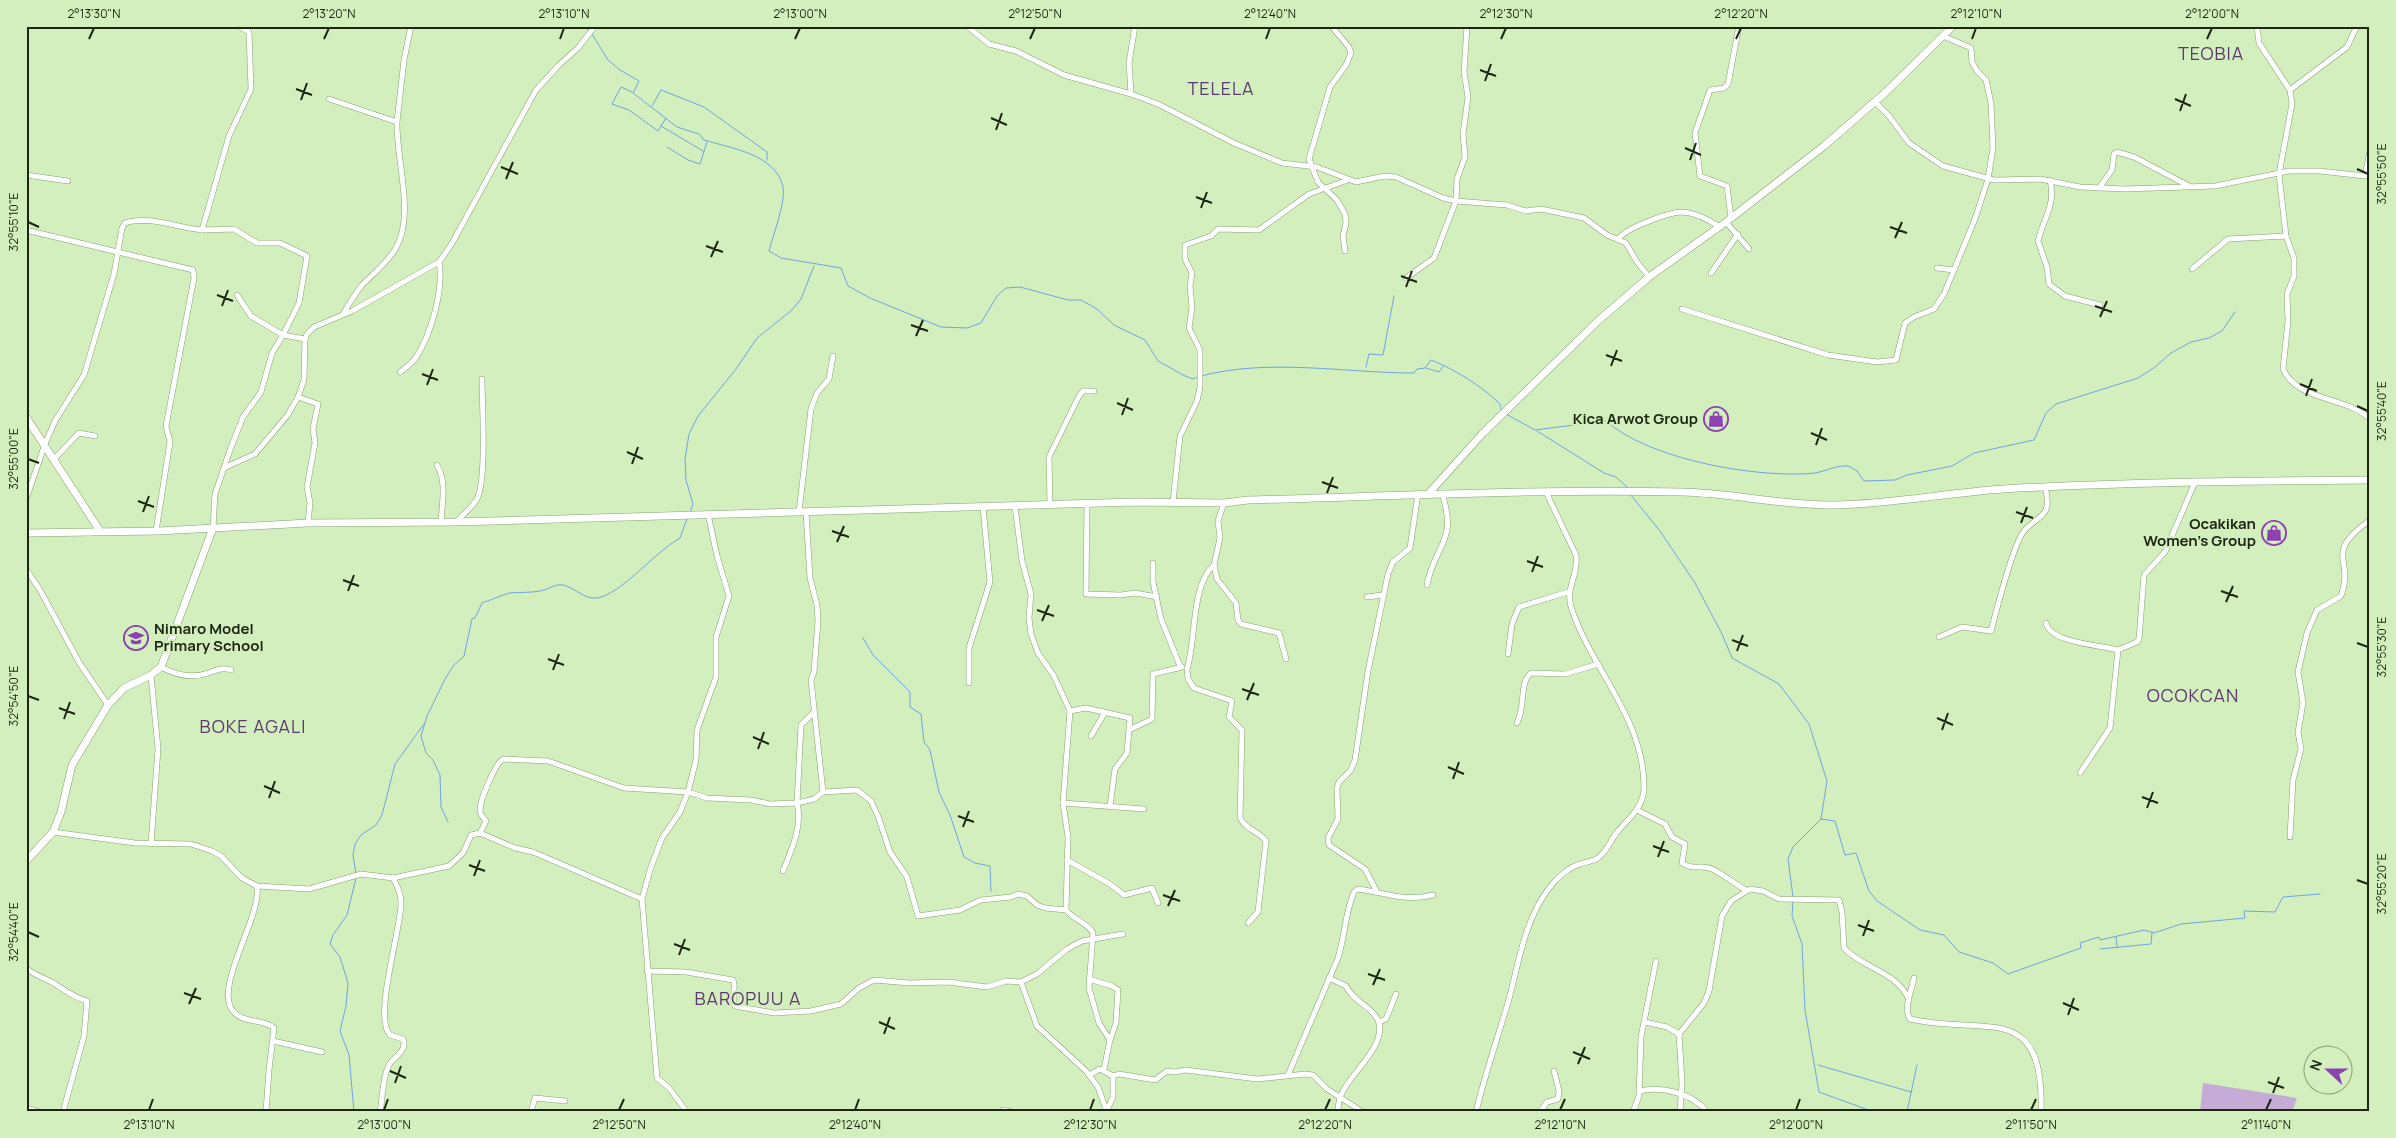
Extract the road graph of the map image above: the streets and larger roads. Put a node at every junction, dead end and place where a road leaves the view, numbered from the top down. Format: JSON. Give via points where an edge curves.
{"nodes":[{"id":1,"x":239,"y":26,"type":"edge"},
{"id":2,"x":412,"y":26,"type":"edge"},
{"id":3,"x":596,"y":26,"type":"edge"},
{"id":4,"x":967,"y":26,"type":"edge"},
{"id":5,"x":1135,"y":26,"type":"edge"},
{"id":6,"x":1467,"y":26,"type":"edge"},
{"id":7,"x":1739,"y":26,"type":"edge"},
{"id":8,"x":1953,"y":26,"type":"edge"},
{"id":9,"x":2257,"y":26,"type":"edge"},
{"id":10,"x":2358,"y":26,"type":"edge"},
{"id":11,"x":1332,"y":28,"type":"dead end"},
{"id":12,"x":1945,"y":32,"type":"edge"},
{"id":13,"x":2290,"y":90,"type":"junction"},
{"id":14,"x":1131,"y":94,"type":"junction"},
{"id":15,"x":328,"y":99,"type":"dead end"},
{"id":16,"x":1875,"y":102,"type":"junction"},
{"id":17,"x":396,"y":122,"type":"junction"},
{"id":18,"x":2370,"y":151,"type":"edge"},
{"id":19,"x":1312,"y":167,"type":"junction"},
{"id":20,"x":2279,"y":174,"type":"junction"},
{"id":21,"x":26,"y":175,"type":"edge"},
{"id":22,"x":1988,"y":179,"type":"junction"},
{"id":23,"x":1348,"y":180,"type":"junction"},
{"id":24,"x":2050,"y":180,"type":"junction"},
{"id":25,"x":68,"y":181,"type":"dead end"},
{"id":26,"x":2189,"y":186,"type":"junction"},
{"id":27,"x":2100,"y":188,"type":"junction"},
{"id":28,"x":1326,"y":189,"type":"junction"},
{"id":29,"x":1456,"y":201,"type":"junction"},
{"id":30,"x":1726,"y":222,"type":"junction"},
{"id":31,"x":26,"y":230,"type":"edge"},
{"id":32,"x":202,"y":230,"type":"junction"},
{"id":33,"x":1738,"y":234,"type":"junction"},
{"id":34,"x":2286,"y":236,"type":"junction"},
{"id":35,"x":1618,"y":239,"type":"junction"},
{"id":36,"x":1749,"y":249,"type":"dead end"},
{"id":37,"x":118,"y":251,"type":"junction"},
{"id":38,"x":1345,"y":251,"type":"dead end"},
{"id":39,"x":439,"y":262,"type":"junction"},
{"id":40,"x":1937,"y":268,"type":"dead end"},
{"id":41,"x":2192,"y":269,"type":"dead end"},
{"id":42,"x":1954,"y":270,"type":"junction"},
{"id":43,"x":1712,"y":273,"type":"dead end"},
{"id":44,"x":1649,"y":277,"type":"junction"},
{"id":45,"x":1406,"y":278,"type":"dead end"},
{"id":46,"x":237,"y":296,"type":"dead end"},
{"id":47,"x":2100,"y":304,"type":"dead end"},
{"id":48,"x":1682,"y":309,"type":"dead end"},
{"id":49,"x":343,"y":315,"type":"junction"},
{"id":50,"x":283,"y":335,"type":"junction"},
{"id":51,"x":305,"y":339,"type":"junction"},
{"id":52,"x":833,"y":356,"type":"dead end"},
{"id":53,"x":400,"y":372,"type":"dead end"},
{"id":54,"x":482,"y":379,"type":"dead end"},
{"id":55,"x":1094,"y":391,"type":"dead end"},
{"id":56,"x":298,"y":397,"type":"junction"},
{"id":57,"x":26,"y":417,"type":"edge"},
{"id":58,"x":2370,"y":419,"type":"edge"},
{"id":59,"x":95,"y":436,"type":"dead end"},
{"id":60,"x":45,"y":444,"type":"junction"},
{"id":61,"x":54,"y":459,"type":"junction"},
{"id":62,"x":437,"y":465,"type":"dead end"},
{"id":63,"x":226,"y":467,"type":"junction"},
{"id":64,"x":2370,"y":480,"type":"edge"},
{"id":65,"x":2195,"y":482,"type":"junction"},
{"id":66,"x":2045,"y":487,"type":"junction"},
{"id":67,"x":1546,"y":492,"type":"junction"},
{"id":68,"x":1429,"y":493,"type":"junction"},
{"id":69,"x":1442,"y":493,"type":"junction"},
{"id":70,"x":1418,"y":494,"type":"junction"},
{"id":71,"x":26,"y":498,"type":"edge"},
{"id":72,"x":1173,"y":502,"type":"junction"},
{"id":73,"x":1224,"y":503,"type":"junction"},
{"id":74,"x":1087,"y":504,"type":"junction"},
{"id":75,"x":1050,"y":505,"type":"junction"},
{"id":76,"x":1015,"y":506,"type":"junction"},
{"id":77,"x":983,"y":507,"type":"junction"},
{"id":78,"x":803,"y":512,"type":"junction"},
{"id":79,"x":708,"y":514,"type":"junction"},
{"id":80,"x":2370,"y":520,"type":"edge"},
{"id":81,"x":441,"y":522,"type":"junction"},
{"id":82,"x":456,"y":522,"type":"junction"},
{"id":83,"x":308,"y":523,"type":"junction"},
{"id":84,"x":213,"y":528,"type":"junction"},
{"id":85,"x":100,"y":530,"type":"junction"},
{"id":86,"x":156,"y":531,"type":"junction"},
{"id":87,"x":26,"y":533,"type":"edge"},
{"id":88,"x":1152,"y":564,"type":"dead end"},
{"id":89,"x":1214,"y":565,"type":"junction"},
{"id":90,"x":26,"y":569,"type":"edge"},
{"id":91,"x":1427,"y":584,"type":"dead end"},
{"id":92,"x":1568,"y":592,"type":"junction"},
{"id":93,"x":1383,"y":595,"type":"junction"},
{"id":94,"x":1157,"y":597,"type":"junction"},
{"id":95,"x":1367,"y":597,"type":"dead end"},
{"id":96,"x":2046,"y":623,"type":"dead end"},
{"id":97,"x":1939,"y":636,"type":"dead end"},
{"id":98,"x":2118,"y":650,"type":"junction"},
{"id":99,"x":1508,"y":654,"type":"dead end"},
{"id":100,"x":1286,"y":659,"type":"dead end"},
{"id":101,"x":1598,"y":664,"type":"junction"},
{"id":102,"x":1180,"y":666,"type":"junction"},
{"id":103,"x":161,"y":667,"type":"junction"},
{"id":104,"x":1187,"y":669,"type":"junction"},
{"id":105,"x":231,"y":670,"type":"dead end"},
{"id":106,"x":151,"y":675,"type":"junction"},
{"id":107,"x":969,"y":683,"type":"dead end"},
{"id":108,"x":108,"y":705,"type":"junction"},
{"id":109,"x":1070,"y":711,"type":"junction"},
{"id":110,"x":814,"y":712,"type":"junction"},
{"id":111,"x":1104,"y":714,"type":"junction"},
{"id":112,"x":1517,"y":723,"type":"dead end"},
{"id":113,"x":1131,"y":729,"type":"junction"},
{"id":114,"x":1091,"y":736,"type":"dead end"},
{"id":115,"x":2080,"y":773,"type":"dead end"},
{"id":116,"x":688,"y":792,"type":"junction"},
{"id":117,"x":823,"y":792,"type":"junction"},
{"id":118,"x":798,"y":803,"type":"junction"},
{"id":119,"x":1063,"y":803,"type":"junction"},
{"id":120,"x":1110,"y":806,"type":"junction"},
{"id":121,"x":1144,"y":809,"type":"dead end"},
{"id":122,"x":1637,"y":810,"type":"junction"},
{"id":123,"x":53,"y":832,"type":"junction"},
{"id":124,"x":480,"y":833,"type":"junction"},
{"id":125,"x":2290,"y":837,"type":"dead end"},
{"id":126,"x":151,"y":844,"type":"junction"},
{"id":127,"x":1068,"y":860,"type":"junction"},
{"id":128,"x":26,"y":861,"type":"edge"},
{"id":129,"x":783,"y":871,"type":"dead end"},
{"id":130,"x":393,"y":878,"type":"junction"},
{"id":131,"x":257,"y":886,"type":"junction"},
{"id":132,"x":1746,"y":890,"type":"junction"},
{"id":133,"x":1376,"y":892,"type":"junction"},
{"id":134,"x":1433,"y":896,"type":"dead end"},
{"id":135,"x":642,"y":899,"type":"junction"},
{"id":136,"x":1158,"y":903,"type":"dead end"},
{"id":137,"x":1066,"y":910,"type":"junction"},
{"id":138,"x":1248,"y":923,"type":"dead end"},
{"id":139,"x":1123,"y":934,"type":"dead end"},
{"id":140,"x":1094,"y":938,"type":"junction"},
{"id":141,"x":1656,"y":961,"type":"dead end"},
{"id":142,"x":26,"y":968,"type":"edge"},
{"id":143,"x":647,"y":971,"type":"junction"},
{"id":144,"x":1089,"y":977,"type":"junction"},
{"id":145,"x":1329,"y":978,"type":"junction"},
{"id":146,"x":1914,"y":978,"type":"dead end"},
{"id":147,"x":1021,"y":982,"type":"junction"},
{"id":148,"x":1396,"y":994,"type":"dead end"},
{"id":149,"x":1909,"y":1000,"type":"junction"},
{"id":150,"x":1378,"y":1022,"type":"junction"},
{"id":151,"x":1645,"y":1022,"type":"junction"},
{"id":152,"x":1679,"y":1034,"type":"junction"},
{"id":153,"x":273,"y":1040,"type":"junction"},
{"id":154,"x":1110,"y":1040,"type":"junction"},
{"id":155,"x":322,"y":1052,"type":"dead end"},
{"id":156,"x":1104,"y":1069,"type":"junction"},
{"id":157,"x":1554,"y":1071,"type":"dead end"},
{"id":158,"x":1089,"y":1075,"type":"junction"},
{"id":159,"x":1113,"y":1076,"type":"junction"},
{"id":160,"x":1288,"y":1076,"type":"junction"},
{"id":161,"x":1639,"y":1091,"type":"junction"},
{"id":162,"x":1681,"y":1095,"type":"junction"},
{"id":163,"x":1340,"y":1096,"type":"junction"},
{"id":164,"x":565,"y":1102,"type":"dead end"},
{"id":165,"x":26,"y":1108,"type":"edge"},
{"id":166,"x":1003,"y":1110,"type":"dead end"},
{"id":167,"x":1107,"y":1111,"type":"edge"},
{"id":168,"x":40,"y":1112,"type":"edge"},
{"id":169,"x":63,"y":1112,"type":"edge"},
{"id":170,"x":266,"y":1112,"type":"edge"},
{"id":171,"x":380,"y":1112,"type":"edge"},
{"id":172,"x":531,"y":1112,"type":"edge"},
{"id":173,"x":687,"y":1112,"type":"edge"},
{"id":174,"x":1012,"y":1112,"type":"edge"},
{"id":175,"x":1338,"y":1112,"type":"edge"},
{"id":176,"x":1363,"y":1112,"type":"edge"},
{"id":177,"x":1476,"y":1112,"type":"edge"},
{"id":178,"x":1540,"y":1112,"type":"edge"},
{"id":179,"x":1633,"y":1112,"type":"edge"},
{"id":180,"x":1680,"y":1112,"type":"edge"},
{"id":181,"x":1707,"y":1112,"type":"edge"},
{"id":182,"x":2041,"y":1112,"type":"edge"}],
"edges":[{"from":1,"to":32,"type":"street","via":[[249,32],[252,85],[229,136]]},
{"from":2,"to":17,"type":"street"},
{"from":3,"to":39,"type":"street","via":[[536,90],[451,246]]},
{"from":4,"to":14,"type":"street","via":[[989,44],[1016,51],[1064,75]]},
{"from":5,"to":14,"type":"street","via":[[1129,63]]},
{"from":6,"to":29,"type":"street","via":[[1465,157],[1457,179]]},
{"from":7,"to":30,"type":"street","via":[[1728,84],[1724,88],[1710,90],[1695,133],[1700,176],[1727,186]]},
{"from":8,"to":12,"type":"street"},
{"from":9,"to":13,"type":"street","via":[[2261,47]]},
{"from":10,"to":13,"type":"street","via":[[2347,47]]},
{"from":11,"to":19,"type":"street","via":[[1349,47],[1351,54],[1331,84],[1324,103],[1309,157]]},
{"from":12,"to":16,"type":"street"},
{"from":12,"to":22,"type":"street","via":[[1972,48],[1974,66],[1988,85],[1993,148]]},
{"from":13,"to":20,"type":"street","via":[[2292,104]]},
{"from":14,"to":19,"type":"street","via":[[1251,151],[1282,162]]},
{"from":15,"to":17,"type":"street"},
{"from":16,"to":22,"type":"street","via":[[1908,143],[1943,166]]},
{"from":16,"to":30,"type":"street"},
{"from":17,"to":49,"type":"street","via":[[404,229],[391,256],[361,286]]},
{"from":18,"to":20,"type":"street","via":[[2365,176],[2320,171]]},
{"from":19,"to":23,"type":"street"},
{"from":19,"to":28,"type":"street","via":[[1318,182]]},
{"from":20,"to":26,"type":"street","via":[[2215,186]]},
{"from":20,"to":34,"type":"street"},
{"from":21,"to":25,"type":"street"},
{"from":22,"to":24,"type":"street"},
{"from":22,"to":42,"type":"street"},
{"from":23,"to":28,"type":"street"},
{"from":23,"to":29,"type":"street","via":[[1359,183],[1384,176],[1396,177]]},
{"from":24,"to":27,"type":"street","via":[[2076,187]]},
{"from":24,"to":47,"type":"street","via":[[2053,198],[2038,241],[2049,284],[2065,296]]},
{"from":26,"to":27,"type":"street"},
{"from":26,"to":27,"type":"street","via":[[2134,156],[2117,152],[2112,170]]},
{"from":28,"to":38,"type":"street","via":[[1346,214]]},
{"from":28,"to":72,"type":"street","via":[[1309,194],[1259,230],[1218,229],[1211,236],[1185,245],[1185,259],[1192,274],[1189,328],[1200,350],[1200,387],[1197,401],[1180,436]]},
{"from":29,"to":35,"type":"street","via":[[1507,205],[1526,211],[1540,210],[1584,218]]},
{"from":29,"to":45,"type":"street","via":[[1434,258]]},
{"from":30,"to":33,"type":"street"},
{"from":30,"to":35,"type":"street","via":[[1682,212],[1628,229]]},
{"from":30,"to":44,"type":"street"},
{"from":31,"to":37,"type":"street"},
{"from":32,"to":37,"type":"street","via":[[162,222],[128,222],[122,228]]},
{"from":32,"to":50,"type":"street","via":[[234,229],[257,243],[280,243],[307,256],[299,303]]},
{"from":33,"to":36,"type":"street"},
{"from":33,"to":43,"type":"street"},
{"from":34,"to":41,"type":"street","via":[[2228,239]]},
{"from":34,"to":58,"type":"street","via":[[2294,258],[2294,276],[2287,294],[2284,371],[2297,387],[2350,406]]},
{"from":35,"to":44,"type":"street","via":[[1628,245]]},
{"from":37,"to":60,"type":"street","via":[[84,375],[55,421]]},
{"from":37,"to":86,"type":"street","via":[[190,268],[194,273],[166,426],[170,442]]},
{"from":39,"to":49,"type":"street"},
{"from":39,"to":53,"type":"street","via":[[441,290],[437,305],[415,358]]},
{"from":40,"to":42,"type":"street"},
{"from":42,"to":48,"type":"street","via":[[1937,306],[1905,323],[1896,360],[1877,362],[1828,355]]},
{"from":44,"to":68,"type":"street","via":[[1528,388]]},
{"from":46,"to":50,"type":"street","via":[[252,316]]},
{"from":49,"to":51,"type":"street","via":[[314,326]]},
{"from":50,"to":51,"type":"street"},
{"from":50,"to":63,"type":"street","via":[[272,352],[261,392],[243,418]]},
{"from":51,"to":56,"type":"street","via":[[304,380]]},
{"from":52,"to":78,"type":"street","via":[[830,379],[814,398],[811,409]]},
{"from":54,"to":82,"type":"street","via":[[483,468],[480,490]]},
{"from":55,"to":75,"type":"street","via":[[1083,391],[1079,396],[1049,457]]},
{"from":56,"to":63,"type":"street","via":[[287,416],[255,454]]},
{"from":56,"to":83,"type":"street","via":[[318,404],[307,487],[310,503]]},
{"from":57,"to":60,"type":"street"},
{"from":59,"to":61,"type":"street","via":[[79,433]]},
{"from":60,"to":61,"type":"street"},
{"from":60,"to":71,"type":"street"},
{"from":61,"to":85,"type":"street"},
{"from":62,"to":81,"type":"street","via":[[443,485]]},
{"from":63,"to":84,"type":"street","via":[[215,494]]},
{"from":64,"to":65,"type":"street"},
{"from":65,"to":66,"type":"street"},
{"from":65,"to":98,"type":"street","via":[[2165,552],[2144,575],[2137,642]]},
{"from":66,"to":67,"type":"street","via":[[1830,505],[1686,492]]},
{"from":66,"to":97,"type":"street","via":[[2044,515],[2022,534],[1991,631],[1962,627]]},
{"from":67,"to":69,"type":"street"},
{"from":67,"to":92,"type":"street","via":[[1576,555]]},
{"from":68,"to":69,"type":"street"},
{"from":68,"to":70,"type":"street"},
{"from":69,"to":91,"type":"street","via":[[1448,512],[1448,530]]},
{"from":70,"to":73,"type":"street"},
{"from":70,"to":93,"type":"street","via":[[1410,548],[1391,565]]},
{"from":72,"to":73,"type":"street"},
{"from":72,"to":74,"type":"street"},
{"from":73,"to":89,"type":"street","via":[[1218,521],[1220,538]]},
{"from":74,"to":75,"type":"street"},
{"from":74,"to":94,"type":"street","via":[[1086,594],[1135,593]]},
{"from":75,"to":76,"type":"street"},
{"from":76,"to":77,"type":"street"},
{"from":76,"to":109,"type":"street","via":[[1022,561],[1031,594],[1031,634]]},
{"from":77,"to":78,"type":"street"},
{"from":77,"to":107,"type":"street","via":[[990,582],[969,648]]},
{"from":78,"to":79,"type":"street"},
{"from":78,"to":110,"type":"street","via":[[818,621],[811,680]]},
{"from":79,"to":82,"type":"street"},
{"from":79,"to":116,"type":"street","via":[[729,596],[716,638],[716,677],[697,730],[696,760]]},
{"from":80,"to":125,"type":"street","via":[[2349,537],[2342,550],[2345,579],[2341,596],[2319,608],[2306,633],[2298,672],[2303,703],[2298,732],[2301,749],[2293,780]]},
{"from":81,"to":82,"type":"street"},
{"from":81,"to":83,"type":"street"},
{"from":83,"to":84,"type":"street"},
{"from":84,"to":86,"type":"street"},
{"from":84,"to":103,"type":"street"},
{"from":85,"to":86,"type":"street"},
{"from":85,"to":87,"type":"street"},
{"from":88,"to":94,"type":"street"},
{"from":89,"to":100,"type":"street","via":[[1217,579],[1236,603],[1238,620],[1250,628],[1278,632]]},
{"from":89,"to":104,"type":"street","via":[[1207,572],[1198,603]]},
{"from":90,"to":108,"type":"street","via":[[80,664]]},
{"from":92,"to":99,"type":"street","via":[[1518,607]]},
{"from":92,"to":101,"type":"street","via":[[1576,622]]},
{"from":93,"to":95,"type":"street"},
{"from":93,"to":133,"type":"street","via":[[1355,760],[1351,770],[1339,782],[1338,819],[1328,838],[1329,846],[1364,869]]},
{"from":94,"to":102,"type":"street","via":[[1164,628]]},
{"from":96,"to":98,"type":"street","via":[[2049,631],[2067,639]]},
{"from":98,"to":115,"type":"street","via":[[2110,728]]},
{"from":101,"to":112,"type":"street","via":[[1565,674],[1531,673],[1525,684],[1523,709]]},
{"from":101,"to":122,"type":"street","via":[[1623,706],[1634,735],[1644,787]]},
{"from":102,"to":104,"type":"street"},
{"from":102,"to":113,"type":"street","via":[[1153,674],[1152,719]]},
{"from":103,"to":105,"type":"street","via":[[192,676],[223,668]]},
{"from":103,"to":106,"type":"street"},
{"from":104,"to":138,"type":"street","via":[[1188,679],[1194,688],[1232,701],[1230,716],[1242,730],[1240,818],[1245,827],[1266,840],[1258,912]]},
{"from":106,"to":108,"type":"street","via":[[124,688]]},
{"from":106,"to":126,"type":"street","via":[[158,749]]},
{"from":108,"to":123,"type":"street","via":[[72,765]]},
{"from":109,"to":111,"type":"street","via":[[1086,708]]},
{"from":109,"to":119,"type":"street"},
{"from":110,"to":117,"type":"street"},
{"from":110,"to":118,"type":"street","via":[[800,725]]},
{"from":111,"to":113,"type":"street","via":[[1129,716]]},
{"from":111,"to":114,"type":"street"},
{"from":113,"to":120,"type":"street","via":[[1127,753],[1115,769]]},
{"from":116,"to":118,"type":"street","via":[[707,798],[770,804]]},
{"from":116,"to":124,"type":"street","via":[[624,788],[548,761],[503,759],[495,767],[481,806],[481,815],[486,821]]},
{"from":116,"to":135,"type":"street","via":[[659,846]]},
{"from":117,"to":118,"type":"street","via":[[814,799]]},
{"from":117,"to":137,"type":"street","via":[[857,790],[871,801],[890,852],[907,877],[918,916],[960,910],[990,898],[1023,894],[1036,905]]},
{"from":118,"to":129,"type":"street","via":[[796,838]]},
{"from":119,"to":120,"type":"street"},
{"from":119,"to":127,"type":"street"},
{"from":120,"to":121,"type":"street"},
{"from":122,"to":132,"type":"street","via":[[1665,824],[1672,836],[1685,844],[1682,863],[1691,868],[1712,870]]},
{"from":122,"to":177,"type":"street","via":[[1602,855],[1570,869],[1551,885],[1540,901],[1524,942]]},
{"from":123,"to":126,"type":"street"},
{"from":123,"to":128,"type":"street"},
{"from":124,"to":130,"type":"street","via":[[472,835],[463,853],[448,866]]},
{"from":124,"to":135,"type":"street"},
{"from":126,"to":131,"type":"street","via":[[181,843],[212,851],[226,860],[242,878]]},
{"from":127,"to":136,"type":"street","via":[[1124,895],[1152,888]]},
{"from":127,"to":137,"type":"street"},
{"from":130,"to":131,"type":"street","via":[[360,874],[309,890]]},
{"from":130,"to":171,"type":"street","via":[[401,904],[387,985],[385,1024],[390,1035],[403,1039],[404,1045],[387,1069]]},
{"from":131,"to":153,"type":"street","via":[[254,906],[227,993],[232,1010],[237,1014],[274,1028]]},
{"from":132,"to":149,"type":"street","via":[[1763,891],[1779,899],[1839,900],[1844,948],[1892,979]]},
{"from":132,"to":152,"type":"street","via":[[1731,901],[1722,916],[1709,991],[1699,1011]]},
{"from":133,"to":134,"type":"street","via":[[1399,899]]},
{"from":133,"to":145,"type":"street","via":[[1358,889],[1354,892],[1343,928],[1343,944]]},
{"from":135,"to":143,"type":"street"},
{"from":137,"to":140,"type":"street","via":[[1073,919],[1089,927]]},
{"from":139,"to":140,"type":"street"},
{"from":140,"to":144,"type":"street"},
{"from":140,"to":147,"type":"street","via":[[1067,949],[1037,974]]},
{"from":141,"to":151,"type":"street"},
{"from":142,"to":169,"type":"street","via":[[87,1001],[84,1036]]},
{"from":143,"to":147,"type":"street","via":[[686,972],[733,980],[735,1006],[774,1013],[811,1011],[841,1004],[874,980],[948,982],[987,987],[1006,981]]},
{"from":143,"to":173,"type":"street","via":[[658,1078]]},
{"from":144,"to":154,"type":"street","via":[[1099,1023]]},
{"from":144,"to":154,"type":"street","via":[[1118,990],[1116,1023]]},
{"from":145,"to":150,"type":"street","via":[[1346,986],[1350,995]]},
{"from":145,"to":160,"type":"street"},
{"from":146,"to":149,"type":"street"},
{"from":147,"to":158,"type":"street","via":[[1037,1026]]},
{"from":148,"to":150,"type":"street","via":[[1386,1019]]},
{"from":149,"to":182,"type":"street","via":[[1910,1019],[1993,1027],[2025,1039],[2036,1060]]},
{"from":150,"to":163,"type":"street","via":[[1379,1032],[1374,1048]]},
{"from":151,"to":152,"type":"street"},
{"from":151,"to":161,"type":"street","via":[[1641,1037]]},
{"from":152,"to":162,"type":"street"},
{"from":153,"to":155,"type":"street"},
{"from":153,"to":170,"type":"street"},
{"from":154,"to":156,"type":"street"},
{"from":156,"to":158,"type":"street","via":[[1096,1069]]},
{"from":156,"to":159,"type":"street"},
{"from":157,"to":178,"type":"street","via":[[1558,1099],[1547,1102]]},
{"from":158,"to":167,"type":"street","via":[[1098,1087]]},
{"from":159,"to":160,"type":"street","via":[[1119,1074],[1155,1080],[1166,1071],[1185,1070],[1257,1079]]},
{"from":159,"to":167,"type":"street","via":[[1113,1097]]},
{"from":160,"to":163,"type":"street","via":[[1313,1075]]},
{"from":161,"to":162,"type":"street","via":[[1663,1090]]},
{"from":161,"to":179,"type":"street"},
{"from":162,"to":180,"type":"street"},
{"from":162,"to":181,"type":"street","via":[[1701,1104]]},
{"from":163,"to":175,"type":"street"},
{"from":163,"to":176,"type":"street"},
{"from":164,"to":172,"type":"street","via":[[535,1098]]},
{"from":165,"to":168,"type":"street"},
{"from":166,"to":174,"type":"street"}]}
